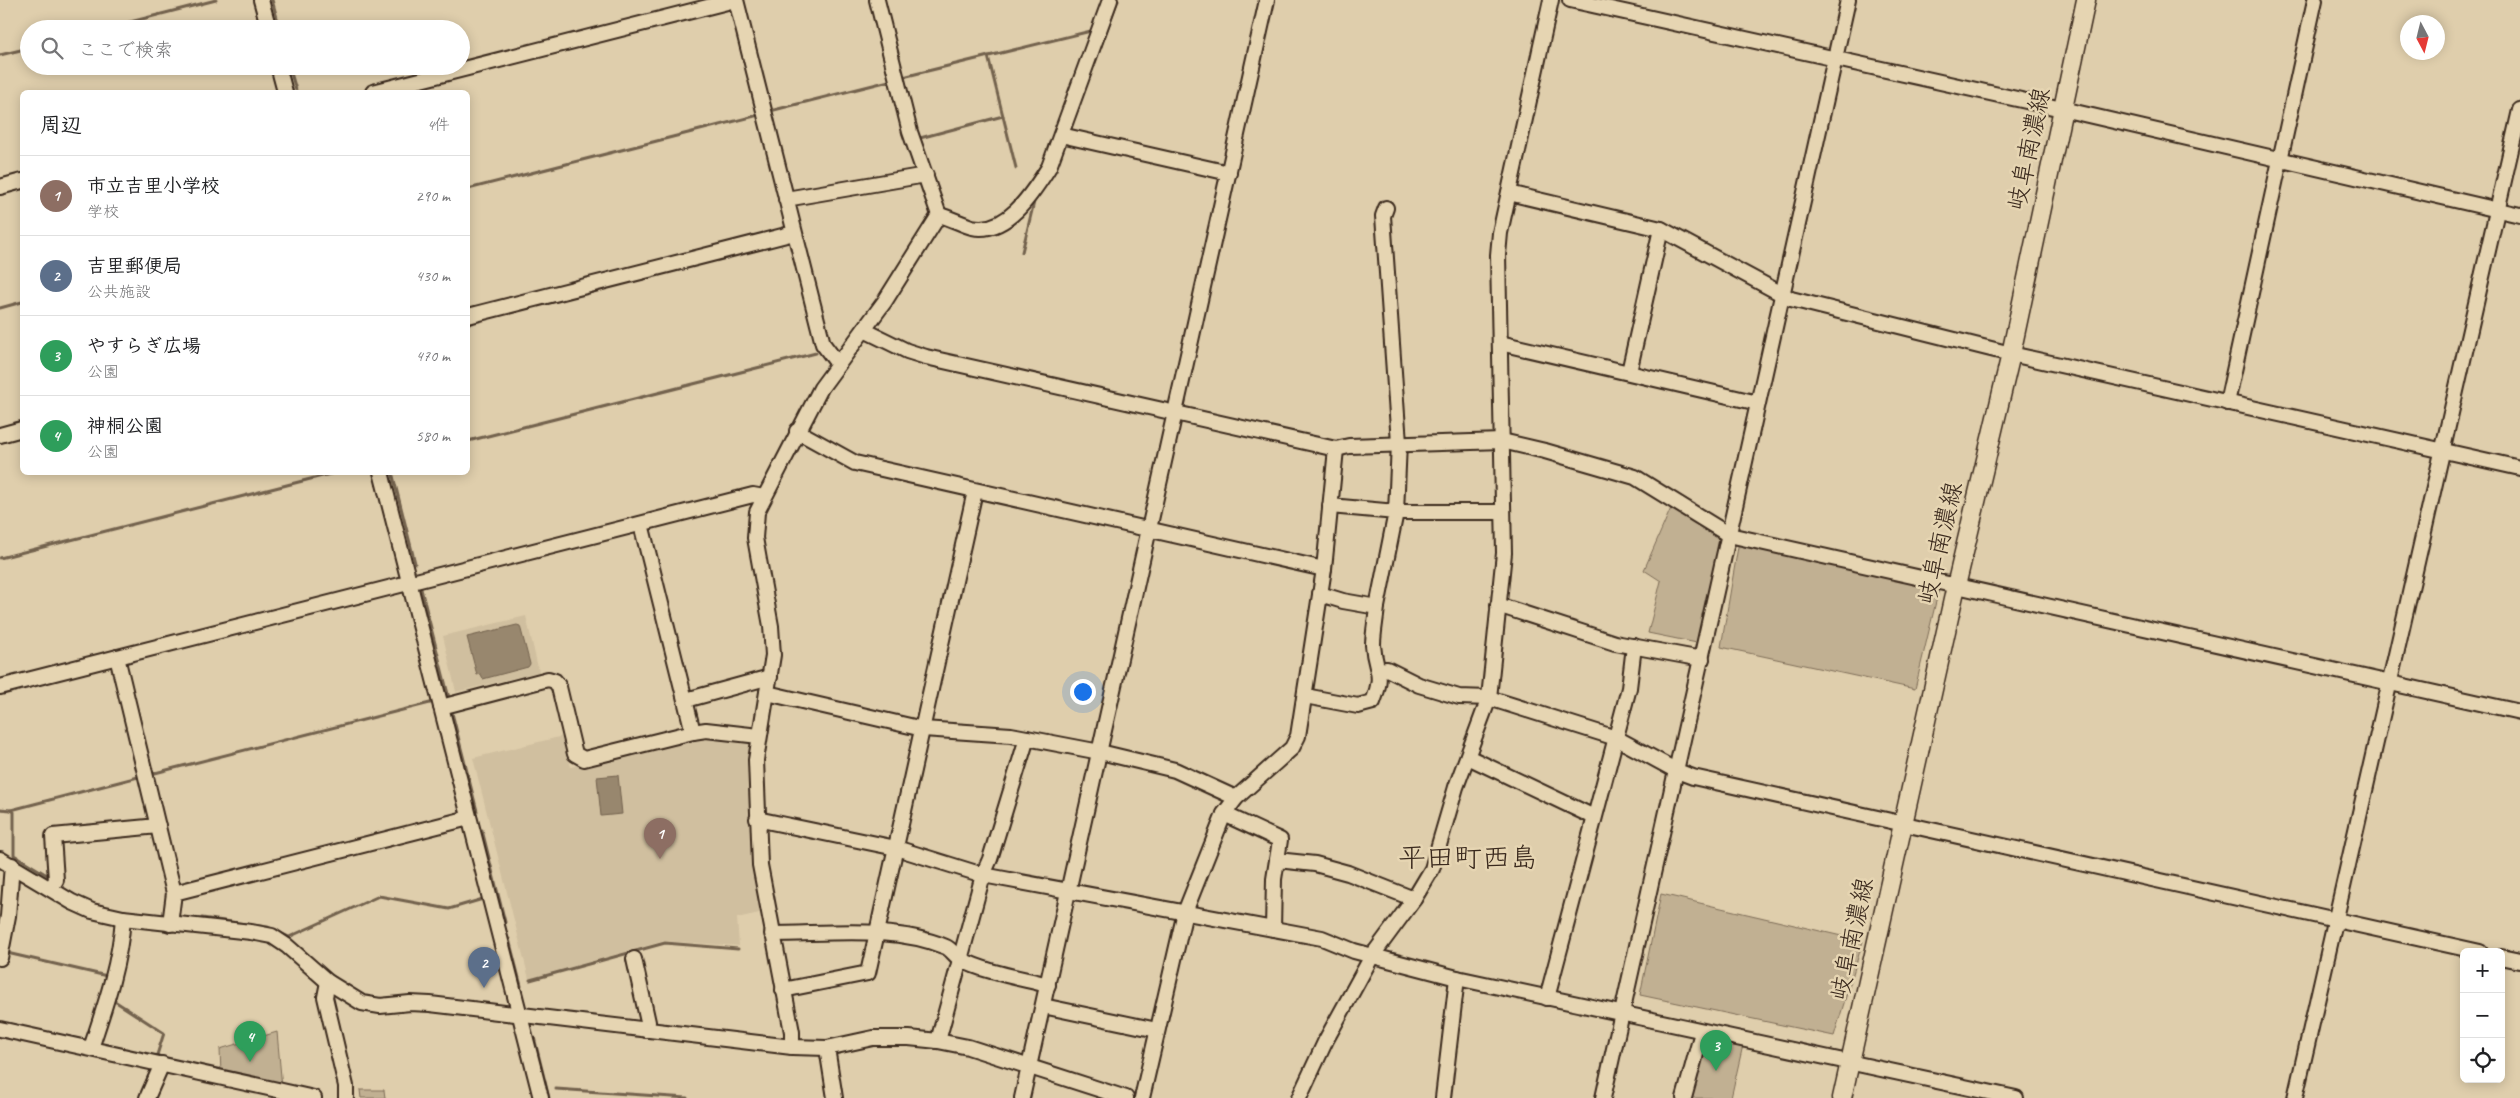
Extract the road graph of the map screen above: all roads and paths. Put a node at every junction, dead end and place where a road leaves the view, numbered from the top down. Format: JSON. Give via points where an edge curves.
{"nodes":[{"id":1,"x":261,"y":0,"type":"edge"},
{"id":2,"x":736,"y":0,"type":"edge"},
{"id":3,"x":877,"y":0,"type":"edge"},
{"id":4,"x":1110,"y":0,"type":"edge"},
{"id":5,"x":1267,"y":0,"type":"edge"},
{"id":6,"x":1551,"y":0,"type":"edge"},
{"id":7,"x":1570,"y":0,"type":"edge"},
{"id":8,"x":1848,"y":0,"type":"edge"},
{"id":9,"x":2086,"y":0,"type":"edge"},
{"id":10,"x":2315,"y":0,"type":"edge"},
{"id":11,"x":267,"y":20,"type":"edge"},
{"id":12,"x":1835,"y":59,"type":"junction"},
{"id":13,"x":470,"y":67,"type":"edge"},
{"id":14,"x":280,"y":75,"type":"edge"},
{"id":15,"x":440,"y":75,"type":"edge"},
{"id":16,"x":284,"y":90,"type":"edge"},
{"id":17,"x":381,"y":90,"type":"edge"},
{"id":18,"x":2062,"y":108,"type":"junction"},
{"id":19,"x":2520,"y":110,"type":"edge"},
{"id":20,"x":1061,"y":135,"type":"junction"},
{"id":21,"x":2280,"y":158,"type":"junction"},
{"id":22,"x":1229,"y":173,"type":"junction"},
{"id":23,"x":926,"y":175,"type":"junction"},
{"id":24,"x":20,"y":182,"type":"edge"},
{"id":25,"x":0,"y":187,"type":"edge"},
{"id":26,"x":1509,"y":194,"type":"junction"},
{"id":27,"x":786,"y":199,"type":"junction"},
{"id":28,"x":1386,"y":208,"type":"dead end"},
{"id":29,"x":2497,"y":210,"type":"junction"},
{"id":30,"x":940,"y":215,"type":"junction"},
{"id":31,"x":2520,"y":215,"type":"edge"},
{"id":32,"x":1661,"y":229,"type":"junction"},
{"id":33,"x":794,"y":233,"type":"junction"},
{"id":34,"x":1781,"y":295,"type":"junction"},
{"id":35,"x":470,"y":315,"type":"edge"},
{"id":36,"x":864,"y":330,"type":"junction"},
{"id":37,"x":1500,"y":343,"type":"junction"},
{"id":38,"x":2011,"y":354,"type":"junction"},
{"id":39,"x":838,"y":364,"type":"junction"},
{"id":40,"x":1629,"y":372,"type":"junction"},
{"id":41,"x":1758,"y":403,"type":"junction"},
{"id":42,"x":2227,"y":403,"type":"junction"},
{"id":43,"x":1176,"y":412,"type":"junction"},
{"id":44,"x":20,"y":430,"type":"edge"},
{"id":45,"x":797,"y":431,"type":"junction"},
{"id":46,"x":0,"y":435,"type":"edge"},
{"id":47,"x":1502,"y":441,"type":"junction"},
{"id":48,"x":1399,"y":444,"type":"junction"},
{"id":49,"x":1336,"y":449,"type":"junction"},
{"id":50,"x":2443,"y":451,"type":"junction"},
{"id":51,"x":2520,"y":468,"type":"edge"},
{"id":52,"x":382,"y":475,"type":"edge"},
{"id":53,"x":975,"y":491,"type":"junction"},
{"id":54,"x":764,"y":497,"type":"junction"},
{"id":55,"x":1330,"y":506,"type":"junction"},
{"id":56,"x":1396,"y":512,"type":"junction"},
{"id":57,"x":1502,"y":512,"type":"junction"},
{"id":58,"x":641,"y":524,"type":"junction"},
{"id":59,"x":1149,"y":530,"type":"junction"},
{"id":60,"x":1729,"y":535,"type":"junction"},
{"id":61,"x":1324,"y":568,"type":"junction"},
{"id":62,"x":409,"y":583,"type":"junction"},
{"id":63,"x":1956,"y":586,"type":"junction"},
{"id":64,"x":1320,"y":594,"type":"junction"},
{"id":65,"x":1498,"y":605,"type":"junction"},
{"id":66,"x":1377,"y":606,"type":"junction"},
{"id":67,"x":1634,"y":646,"type":"junction"},
{"id":68,"x":117,"y":656,"type":"junction"},
{"id":69,"x":1702,"y":659,"type":"junction"},
{"id":70,"x":1380,"y":670,"type":"junction"},
{"id":71,"x":770,"y":677,"type":"junction"},
{"id":72,"x":2390,"y":683,"type":"junction"},
{"id":73,"x":0,"y":686,"type":"edge"},
{"id":74,"x":767,"y":693,"type":"junction"},
{"id":75,"x":1305,"y":696,"type":"junction"},
{"id":76,"x":1489,"y":698,"type":"junction"},
{"id":77,"x":686,"y":700,"type":"junction"},
{"id":78,"x":441,"y":707,"type":"junction"},
{"id":79,"x":2520,"y":712,"type":"edge"},
{"id":80,"x":923,"y":729,"type":"junction"},
{"id":81,"x":694,"y":732,"type":"junction"},
{"id":82,"x":759,"y":736,"type":"junction"},
{"id":83,"x":1028,"y":738,"type":"junction"},
{"id":84,"x":1616,"y":738,"type":"junction"},
{"id":85,"x":1100,"y":752,"type":"junction"},
{"id":86,"x":1468,"y":757,"type":"junction"},
{"id":87,"x":1676,"y":771,"type":"junction"},
{"id":88,"x":1236,"y":798,"type":"junction"},
{"id":89,"x":1224,"y":814,"type":"junction"},
{"id":90,"x":1594,"y":817,"type":"junction"},
{"id":91,"x":469,"y":818,"type":"junction"},
{"id":92,"x":757,"y":819,"type":"junction"},
{"id":93,"x":1903,"y":822,"type":"junction"},
{"id":94,"x":158,"y":826,"type":"junction"},
{"id":95,"x":896,"y":848,"type":"junction"},
{"id":96,"x":1277,"y":860,"type":"junction"},
{"id":97,"x":6,"y":862,"type":"edge"},
{"id":98,"x":983,"y":875,"type":"junction"},
{"id":99,"x":51,"y":888,"type":"junction"},
{"id":100,"x":1069,"y":891,"type":"junction"},
{"id":101,"x":174,"y":893,"type":"junction"},
{"id":102,"x":1414,"y":899,"type":"junction"},
{"id":103,"x":1185,"y":912,"type":"junction"},
{"id":104,"x":123,"y":918,"type":"junction"},
{"id":105,"x":2335,"y":919,"type":"junction"},
{"id":106,"x":170,"y":924,"type":"junction"},
{"id":107,"x":1273,"y":929,"type":"junction"},
{"id":108,"x":878,"y":933,"type":"junction"},
{"id":109,"x":772,"y":934,"type":"junction"},
{"id":110,"x":2462,"y":948,"type":"edge"},
{"id":111,"x":1372,"y":956,"type":"junction"},
{"id":112,"x":2505,"y":957,"type":"edge"},
{"id":113,"x":0,"y":958,"type":"edge"},
{"id":114,"x":634,"y":959,"type":"dead end"},
{"id":115,"x":960,"y":959,"type":"junction"},
{"id":116,"x":2520,"y":961,"type":"edge"},
{"id":117,"x":1458,"y":978,"type":"junction"},
{"id":118,"x":328,"y":982,"type":"junction"},
{"id":119,"x":1048,"y":984,"type":"junction"},
{"id":120,"x":784,"y":990,"type":"junction"},
{"id":121,"x":1547,"y":998,"type":"junction"},
{"id":122,"x":1043,"y":1006,"type":"junction"},
{"id":123,"x":1622,"y":1014,"type":"junction"},
{"id":124,"x":519,"y":1015,"type":"junction"},
{"id":125,"x":0,"y":1029,"type":"edge"},
{"id":126,"x":646,"y":1030,"type":"junction"},
{"id":127,"x":1157,"y":1030,"type":"junction"},
{"id":128,"x":1702,"y":1032,"type":"junction"},
{"id":129,"x":938,"y":1041,"type":"junction"},
{"id":130,"x":792,"y":1047,"type":"junction"},
{"id":131,"x":91,"y":1048,"type":"junction"},
{"id":132,"x":827,"y":1048,"type":"junction"},
{"id":133,"x":1850,"y":1063,"type":"junction"},
{"id":134,"x":162,"y":1064,"type":"junction"},
{"id":135,"x":1030,"y":1067,"type":"junction"},
{"id":136,"x":147,"y":1098,"type":"edge"},
{"id":137,"x":314,"y":1098,"type":"edge"},
{"id":138,"x":346,"y":1098,"type":"edge"},
{"id":139,"x":540,"y":1098,"type":"edge"},
{"id":140,"x":835,"y":1098,"type":"edge"},
{"id":141,"x":1022,"y":1098,"type":"edge"},
{"id":142,"x":1126,"y":1098,"type":"edge"},
{"id":143,"x":1142,"y":1098,"type":"edge"},
{"id":144,"x":1299,"y":1098,"type":"edge"},
{"id":145,"x":1443,"y":1098,"type":"edge"},
{"id":146,"x":1602,"y":1098,"type":"edge"},
{"id":147,"x":1684,"y":1098,"type":"edge"},
{"id":148,"x":1842,"y":1098,"type":"edge"},
{"id":149,"x":2016,"y":1098,"type":"edge"},
{"id":150,"x":2295,"y":1098,"type":"edge"}],
"edges":[{"from":1,"to":11,"type":"street"},
{"from":2,"to":13,"type":"street"},
{"from":2,"to":27,"type":"street"},
{"from":3,"to":23,"type":"street","via":[[910,132]]},
{"from":4,"to":20,"type":"street"},
{"from":5,"to":22,"type":"street"},
{"from":6,"to":26,"type":"street"},
{"from":7,"to":12,"type":"street"},
{"from":8,"to":12,"type":"street"},
{"from":9,"to":18,"type":"main road","name":"岐阜南濃線"},
{"from":10,"to":21,"type":"street"},
{"from":12,"to":18,"type":"street"},
{"from":12,"to":34,"type":"street"},
{"from":14,"to":16,"type":"street"},
{"from":15,"to":17,"type":"street"},
{"from":18,"to":21,"type":"street"},
{"from":18,"to":38,"type":"main road","name":"岐阜南濃線"},
{"from":19,"to":29,"type":"street"},
{"from":20,"to":22,"type":"street"},
{"from":20,"to":30,"type":"street","via":[[1049,167],[1034,192],[995,226],[971,227]]},
{"from":21,"to":29,"type":"street"},
{"from":21,"to":42,"type":"street"},
{"from":22,"to":43,"type":"street"},
{"from":23,"to":27,"type":"street"},
{"from":23,"to":30,"type":"street"},
{"from":24,"to":25,"type":"street"},
{"from":26,"to":32,"type":"street"},
{"from":26,"to":37,"type":"street","via":[[1498,255]]},
{"from":27,"to":33,"type":"street"},
{"from":28,"to":48,"type":"street","via":[[1383,216]]},
{"from":29,"to":31,"type":"street"},
{"from":29,"to":50,"type":"street"},
{"from":30,"to":36,"type":"street"},
{"from":32,"to":34,"type":"street"},
{"from":32,"to":40,"type":"street"},
{"from":33,"to":35,"type":"street"},
{"from":33,"to":39,"type":"street","via":[[823,344]]},
{"from":34,"to":38,"type":"street"},
{"from":34,"to":41,"type":"street"},
{"from":36,"to":39,"type":"street"},
{"from":36,"to":43,"type":"street","via":[[907,352],[926,357]]},
{"from":37,"to":40,"type":"street"},
{"from":37,"to":47,"type":"street"},
{"from":38,"to":42,"type":"street"},
{"from":38,"to":63,"type":"main road","name":"岐阜南濃線"},
{"from":39,"to":45,"type":"street"},
{"from":40,"to":41,"type":"street"},
{"from":41,"to":60,"type":"street"},
{"from":42,"to":50,"type":"street"},
{"from":43,"to":49,"type":"street"},
{"from":43,"to":59,"type":"street"},
{"from":44,"to":46,"type":"street"},
{"from":45,"to":53,"type":"street","via":[[855,463]]},
{"from":45,"to":54,"type":"street"},
{"from":47,"to":48,"type":"street"},
{"from":47,"to":57,"type":"street"},
{"from":47,"to":60,"type":"street","via":[[1636,477]]},
{"from":48,"to":49,"type":"street"},
{"from":48,"to":56,"type":"street"},
{"from":49,"to":55,"type":"street"},
{"from":50,"to":51,"type":"street"},
{"from":50,"to":72,"type":"street"},
{"from":52,"to":62,"type":"street"},
{"from":53,"to":59,"type":"street"},
{"from":53,"to":80,"type":"street"},
{"from":54,"to":58,"type":"street","via":[[753,495]]},
{"from":54,"to":71,"type":"street","via":[[757,512],[755,538],[771,626],[773,655]]},
{"from":55,"to":56,"type":"street"},
{"from":55,"to":61,"type":"street"},
{"from":56,"to":57,"type":"street"},
{"from":56,"to":66,"type":"street"},
{"from":57,"to":65,"type":"street","via":[[1504,553]]},
{"from":58,"to":62,"type":"street"},
{"from":58,"to":77,"type":"street"},
{"from":59,"to":61,"type":"street"},
{"from":59,"to":85,"type":"street"},
{"from":60,"to":63,"type":"street"},
{"from":60,"to":69,"type":"street"},
{"from":61,"to":64,"type":"street"},
{"from":62,"to":68,"type":"street"},
{"from":62,"to":78,"type":"street"},
{"from":63,"to":72,"type":"street"},
{"from":63,"to":93,"type":"main road","name":"岐阜南濃線"},
{"from":64,"to":66,"type":"street"},
{"from":64,"to":75,"type":"street"},
{"from":65,"to":67,"type":"street","via":[[1615,643]]},
{"from":65,"to":76,"type":"street"},
{"from":66,"to":70,"type":"street","via":[[1373,645]]},
{"from":67,"to":69,"type":"street"},
{"from":67,"to":84,"type":"street","via":[[1629,688]]},
{"from":68,"to":73,"type":"street"},
{"from":68,"to":94,"type":"street"},
{"from":69,"to":87,"type":"street"},
{"from":70,"to":75,"type":"street","via":[[1380,685],[1373,702],[1358,706]]},
{"from":70,"to":76,"type":"street","via":[[1388,670],[1419,685],[1458,696]]},
{"from":71,"to":74,"type":"street"},
{"from":71,"to":77,"type":"street"},
{"from":72,"to":79,"type":"street"},
{"from":72,"to":105,"type":"street"},
{"from":74,"to":80,"type":"street"},
{"from":74,"to":82,"type":"street"},
{"from":75,"to":88,"type":"street","via":[[1298,736],[1292,748]]},
{"from":76,"to":84,"type":"street"},
{"from":76,"to":86,"type":"street"},
{"from":77,"to":81,"type":"street"},
{"from":78,"to":81,"type":"street","via":[[548,679],[555,681],[558,687],[575,754],[584,759]]},
{"from":78,"to":91,"type":"street"},
{"from":80,"to":83,"type":"street","via":[[1011,734]]},
{"from":80,"to":95,"type":"street"},
{"from":81,"to":82,"type":"street","via":[[706,730]]},
{"from":82,"to":92,"type":"street"},
{"from":83,"to":85,"type":"street"},
{"from":83,"to":98,"type":"street"},
{"from":84,"to":87,"type":"street"},
{"from":84,"to":90,"type":"street"},
{"from":85,"to":88,"type":"street","via":[[1175,770]]},
{"from":85,"to":100,"type":"street"},
{"from":86,"to":90,"type":"street"},
{"from":86,"to":102,"type":"street","via":[[1432,869]]},
{"from":87,"to":93,"type":"street"},
{"from":87,"to":123,"type":"street"},
{"from":88,"to":89,"type":"street"},
{"from":89,"to":96,"type":"street","via":[[1280,840]]},
{"from":89,"to":103,"type":"street"},
{"from":90,"to":121,"type":"street"},
{"from":91,"to":101,"type":"street"},
{"from":91,"to":124,"type":"street"},
{"from":92,"to":95,"type":"street"},
{"from":92,"to":109,"type":"street","via":[[760,865]]},
{"from":93,"to":105,"type":"street"},
{"from":93,"to":133,"type":"main road","name":"岐阜南濃線"},
{"from":94,"to":99,"type":"street","via":[[53,836],[56,880]]},
{"from":94,"to":101,"type":"street"},
{"from":95,"to":98,"type":"street"},
{"from":95,"to":108,"type":"street"},
{"from":96,"to":102,"type":"street","via":[[1315,864],[1348,873]]},
{"from":96,"to":107,"type":"street"},
{"from":97,"to":99,"type":"street"},
{"from":97,"to":113,"type":"street","via":[[8,916]]},
{"from":98,"to":100,"type":"street"},
{"from":98,"to":115,"type":"street"},
{"from":99,"to":104,"type":"street","via":[[92,911]]},
{"from":100,"to":103,"type":"street"},
{"from":100,"to":119,"type":"street"},
{"from":101,"to":106,"type":"street"},
{"from":102,"to":111,"type":"street"},
{"from":103,"to":107,"type":"street"},
{"from":103,"to":127,"type":"street"},
{"from":104,"to":106,"type":"street"},
{"from":104,"to":131,"type":"street","via":[[122,938],[109,994]]},
{"from":105,"to":110,"type":"street"},
{"from":105,"to":150,"type":"street"},
{"from":106,"to":118,"type":"street","via":[[272,936]]},
{"from":107,"to":111,"type":"street","via":[[1322,938]]},
{"from":108,"to":109,"type":"street"},
{"from":108,"to":115,"type":"street","via":[[947,947]]},
{"from":108,"to":120,"type":"street","via":[[868,973]]},
{"from":109,"to":120,"type":"street"},
{"from":111,"to":117,"type":"street"},
{"from":111,"to":144,"type":"street","via":[[1326,1040]]},
{"from":112,"to":116,"type":"street"},
{"from":114,"to":126,"type":"street","via":[[648,1022]]},
{"from":115,"to":119,"type":"street"},
{"from":115,"to":129,"type":"street"},
{"from":117,"to":121,"type":"street"},
{"from":117,"to":145,"type":"street"},
{"from":118,"to":124,"type":"street","via":[[362,1004],[430,1004]]},
{"from":118,"to":138,"type":"street","via":[[325,997]]},
{"from":119,"to":122,"type":"street"},
{"from":120,"to":130,"type":"street"},
{"from":121,"to":123,"type":"street"},
{"from":122,"to":127,"type":"street"},
{"from":122,"to":135,"type":"street"},
{"from":123,"to":128,"type":"street"},
{"from":123,"to":146,"type":"street"},
{"from":124,"to":126,"type":"street"},
{"from":124,"to":139,"type":"street"},
{"from":125,"to":131,"type":"street"},
{"from":126,"to":130,"type":"street"},
{"from":127,"to":143,"type":"street"},
{"from":128,"to":133,"type":"street"},
{"from":128,"to":147,"type":"street"},
{"from":129,"to":132,"type":"street","via":[[873,1038]]},
{"from":129,"to":135,"type":"street"},
{"from":130,"to":132,"type":"street"},
{"from":131,"to":134,"type":"street"},
{"from":132,"to":140,"type":"street"},
{"from":133,"to":148,"type":"main road","name":"岐阜南濃線"},
{"from":133,"to":149,"type":"street"},
{"from":134,"to":136,"type":"street"},
{"from":134,"to":137,"type":"street"},
{"from":135,"to":141,"type":"street"},
{"from":135,"to":142,"type":"street"}]}
